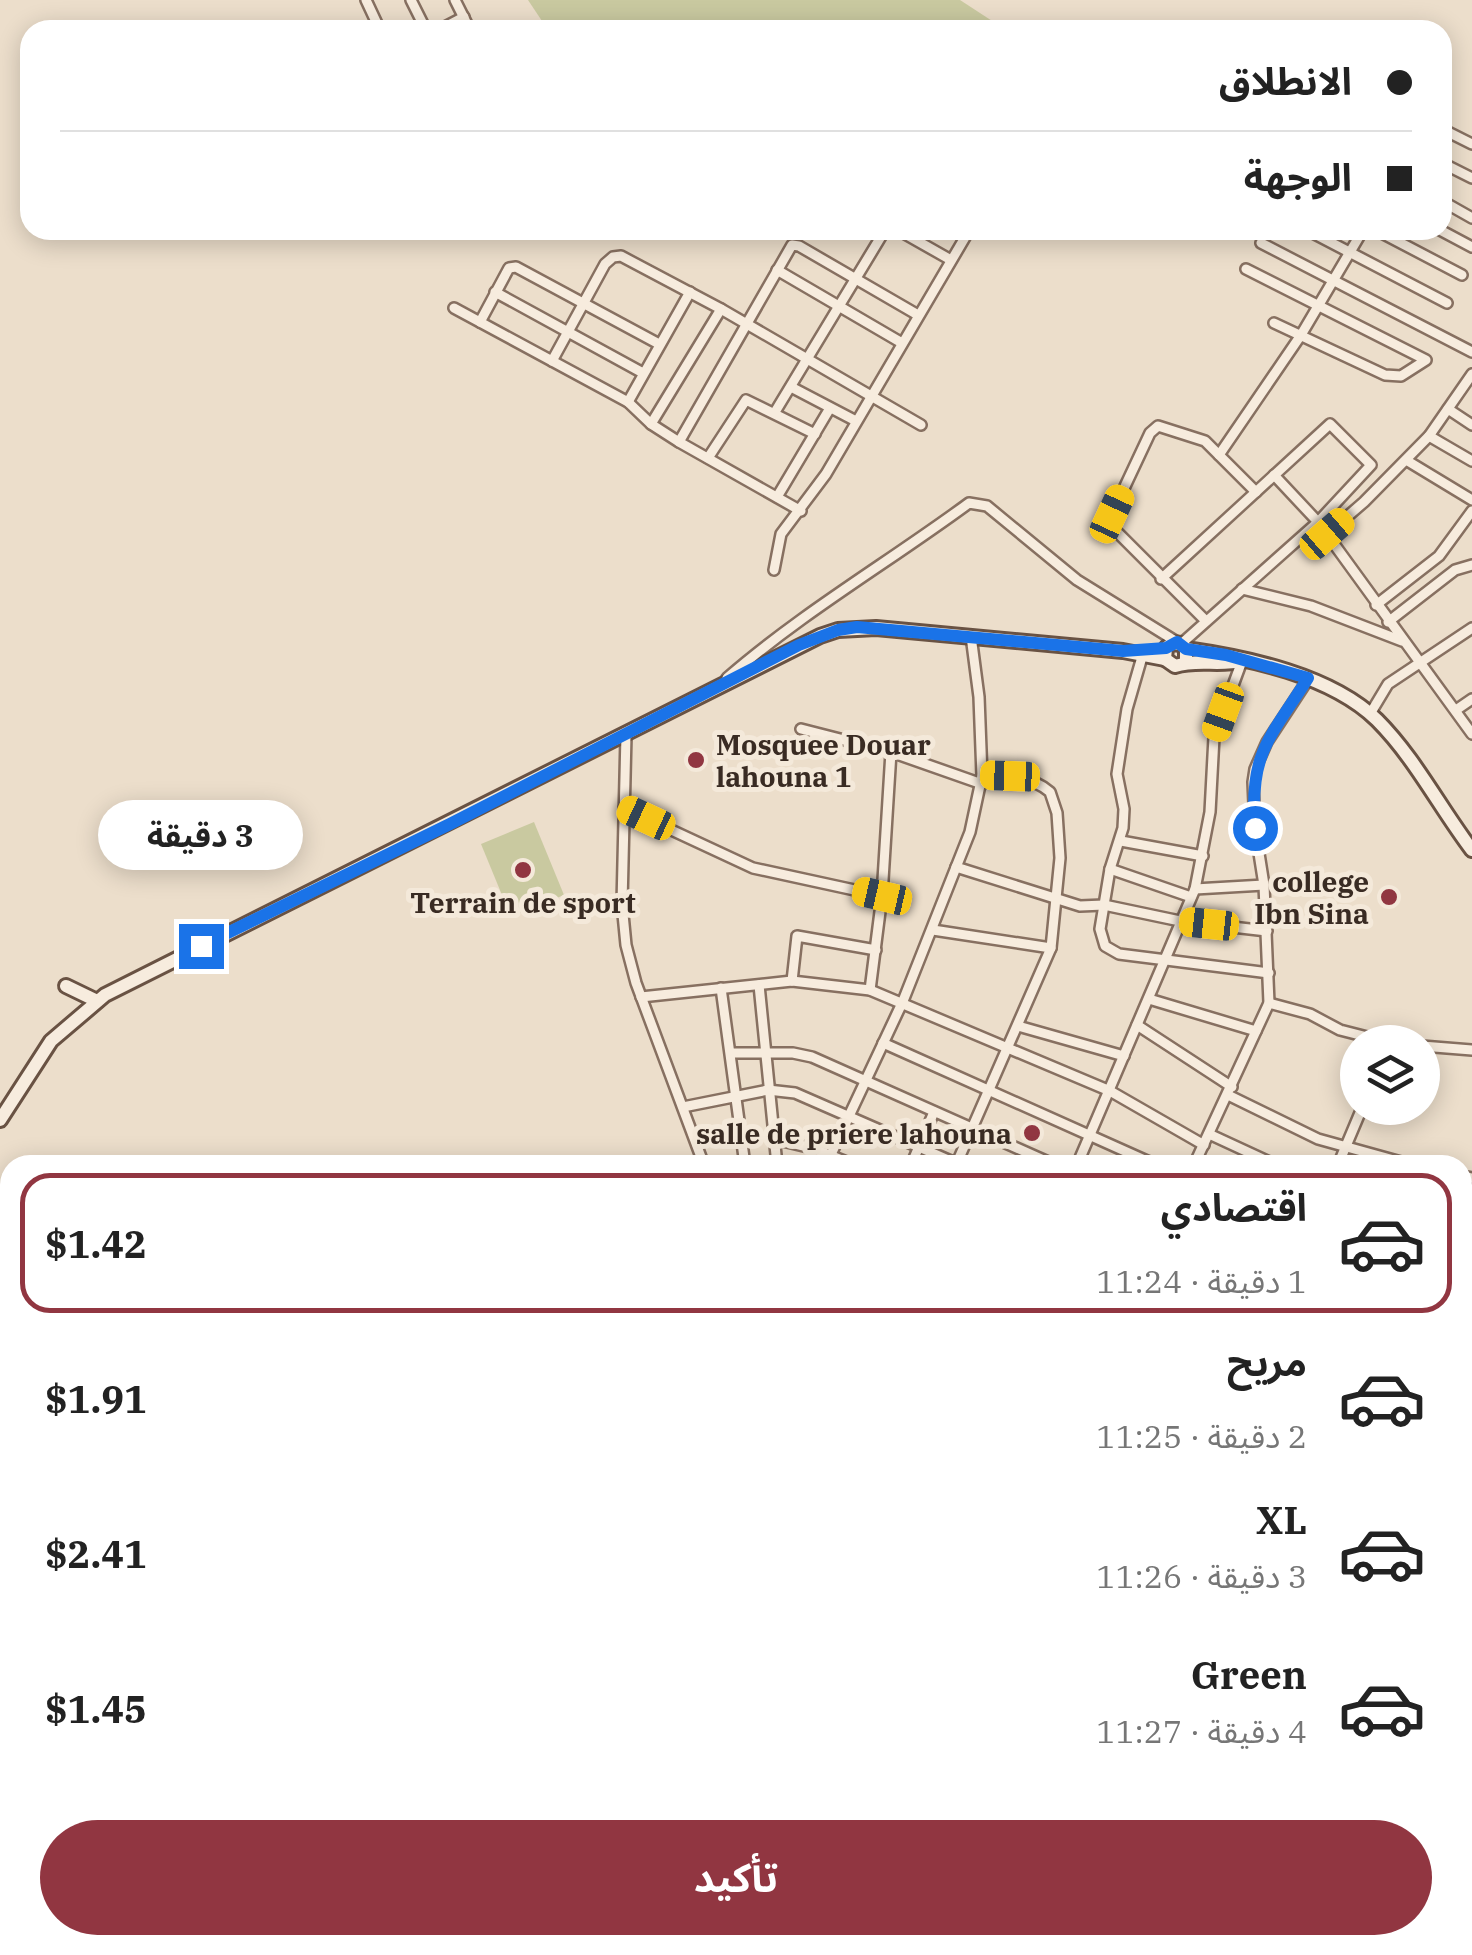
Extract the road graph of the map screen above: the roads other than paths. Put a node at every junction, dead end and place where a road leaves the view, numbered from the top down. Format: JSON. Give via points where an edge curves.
{"nodes":[{"id":1,"x":456,"y":0,"type":"edge"},
{"id":2,"x":464,"y":17,"type":"junction"},
{"id":3,"x":458,"y":20,"type":"edge"},
{"id":4,"x":465,"y":20,"type":"edge"},
{"id":5,"x":879,"y":240,"type":"edge"},
{"id":6,"x":916,"y":240,"type":"edge"},
{"id":7,"x":963,"y":240,"type":"edge"},
{"id":8,"x":1326,"y":240,"type":"edge"},
{"id":9,"x":1357,"y":240,"type":"edge"},
{"id":10,"x":1395,"y":240,"type":"edge"},
{"id":11,"x":1261,"y":243,"type":"dead end"},
{"id":12,"x":1350,"y":253,"type":"junction"},
{"id":13,"x":951,"y":260,"type":"junction"},
{"id":14,"x":1246,"y":269,"type":"dead end"},
{"id":15,"x":776,"y":270,"type":"junction"},
{"id":16,"x":1462,"y":275,"type":"dead end"},
{"id":17,"x":855,"y":279,"type":"junction"},
{"id":18,"x":1334,"y":280,"type":"junction"},
{"id":19,"x":495,"y":292,"type":"junction"},
{"id":20,"x":690,"y":292,"type":"junction"},
{"id":21,"x":584,"y":302,"type":"junction"},
{"id":22,"x":1447,"y":303,"type":"dead end"},
{"id":23,"x":840,"y":305,"type":"junction"},
{"id":24,"x":1318,"y":306,"type":"junction"},
{"id":25,"x":454,"y":308,"type":"dead end"},
{"id":26,"x":721,"y":309,"type":"junction"},
{"id":27,"x":918,"y":315,"type":"junction"},
{"id":28,"x":480,"y":322,"type":"junction"},
{"id":29,"x":1274,"y":322,"type":"dead end"},
{"id":30,"x":746,"y":324,"type":"junction"},
{"id":31,"x":568,"y":332,"type":"junction"},
{"id":32,"x":1301,"y":335,"type":"junction"},
{"id":33,"x":902,"y":343,"type":"junction"},
{"id":34,"x":659,"y":344,"type":"junction"},
{"id":35,"x":1472,"y":352,"type":"edge"},
{"id":36,"x":808,"y":360,"type":"junction"},
{"id":37,"x":552,"y":361,"type":"junction"},
{"id":38,"x":642,"y":373,"type":"junction"},
{"id":39,"x":1472,"y":374,"type":"edge"},
{"id":40,"x":791,"y":387,"type":"junction"},
{"id":41,"x":871,"y":396,"type":"junction"},
{"id":42,"x":628,"y":402,"type":"junction"},
{"id":43,"x":830,"y":408,"type":"junction"},
{"id":44,"x":1448,"y":409,"type":"junction"},
{"id":45,"x":775,"y":412,"type":"junction"},
{"id":46,"x":856,"y":421,"type":"junction"},
{"id":47,"x":651,"y":424,"type":"junction"},
{"id":48,"x":922,"y":425,"type":"dead end"},
{"id":49,"x":1472,"y":425,"type":"edge"},
{"id":50,"x":815,"y":434,"type":"junction"},
{"id":51,"x":1429,"y":436,"type":"junction"},
{"id":52,"x":679,"y":442,"type":"junction"},
{"id":53,"x":1220,"y":455,"type":"junction"},
{"id":54,"x":708,"y":458,"type":"junction"},
{"id":55,"x":1406,"y":460,"type":"junction"},
{"id":56,"x":1472,"y":461,"type":"edge"},
{"id":57,"x":1274,"y":475,"type":"junction"},
{"id":58,"x":1256,"y":492,"type":"junction"},
{"id":59,"x":777,"y":497,"type":"junction"},
{"id":60,"x":1472,"y":500,"type":"edge"},
{"id":61,"x":801,"y":511,"type":"junction"},
{"id":62,"x":1472,"y":511,"type":"edge"},
{"id":63,"x":1318,"y":522,"type":"junction"},
{"id":64,"x":1327,"y":534,"type":"junction"},
{"id":65,"x":1472,"y":565,"type":"edge"},
{"id":66,"x":774,"y":570,"type":"dead end"},
{"id":67,"x":1161,"y":579,"type":"junction"},
{"id":68,"x":1242,"y":589,"type":"junction"},
{"id":69,"x":1376,"y":605,"type":"junction"},
{"id":70,"x":1206,"y":621,"type":"junction"},
{"id":71,"x":1388,"y":622,"type":"junction"},
{"id":72,"x":1472,"y":628,"type":"edge"},
{"id":73,"x":971,"y":636,"type":"junction"},
{"id":74,"x":1404,"y":642,"type":"junction"},
{"id":75,"x":1177,"y":650,"type":"junction"},
{"id":76,"x":1123,"y":651,"type":"junction"},
{"id":77,"x":1142,"y":657,"type":"junction"},
{"id":78,"x":1242,"y":662,"type":"junction"},
{"id":79,"x":1421,"y":664,"type":"junction"},
{"id":80,"x":1308,"y":678,"type":"junction"},
{"id":81,"x":714,"y":690,"type":"junction"},
{"id":82,"x":1472,"y":699,"type":"edge"},
{"id":83,"x":1456,"y":710,"type":"junction"},
{"id":84,"x":1370,"y":714,"type":"junction"},
{"id":85,"x":800,"y":730,"type":"dead end"},
{"id":86,"x":1472,"y":734,"type":"edge"},
{"id":87,"x":626,"y":735,"type":"junction"},
{"id":88,"x":891,"y":752,"type":"junction"},
{"id":89,"x":982,"y":780,"type":"junction"},
{"id":90,"x":624,"y":808,"type":"junction"},
{"id":91,"x":1472,"y":823,"type":"edge"},
{"id":92,"x":1459,"y":834,"type":"junction"},
{"id":93,"x":1121,"y":841,"type":"junction"},
{"id":94,"x":1472,"y":850,"type":"edge"},
{"id":95,"x":1203,"y":856,"type":"junction"},
{"id":96,"x":956,"y":867,"type":"junction"},
{"id":97,"x":1110,"y":870,"type":"junction"},
{"id":98,"x":1264,"y":886,"type":"junction"},
{"id":99,"x":1193,"y":893,"type":"junction"},
{"id":100,"x":882,"y":896,"type":"junction"},
{"id":101,"x":1057,"y":900,"type":"junction"},
{"id":102,"x":1104,"y":905,"type":"junction"},
{"id":103,"x":1180,"y":922,"type":"junction"},
{"id":104,"x":933,"y":930,"type":"junction"},
{"id":105,"x":1267,"y":931,"type":"junction"},
{"id":106,"x":1050,"y":948,"type":"junction"},
{"id":107,"x":876,"y":950,"type":"junction"},
{"id":108,"x":1164,"y":962,"type":"junction"},
{"id":109,"x":1269,"y":974,"type":"junction"},
{"id":110,"x":792,"y":981,"type":"junction"},
{"id":111,"x":759,"y":985,"type":"junction"},
{"id":112,"x":66,"y":986,"type":"dead end"},
{"id":113,"x":721,"y":988,"type":"junction"},
{"id":114,"x":870,"y":990,"type":"junction"},
{"id":115,"x":642,"y":997,"type":"junction"},
{"id":116,"x":1149,"y":999,"type":"junction"},
{"id":117,"x":97,"y":1001,"type":"junction"},
{"id":118,"x":903,"y":1001,"type":"junction"},
{"id":119,"x":1268,"y":1002,"type":"junction"},
{"id":120,"x":1137,"y":1025,"type":"junction"},
{"id":121,"x":1018,"y":1026,"type":"junction"},
{"id":122,"x":1340,"y":1030,"type":"edge"},
{"id":123,"x":1256,"y":1031,"type":"junction"},
{"id":124,"x":883,"y":1043,"type":"junction"},
{"id":125,"x":1440,"y":1047,"type":"edge"},
{"id":126,"x":1008,"y":1048,"type":"junction"},
{"id":127,"x":1472,"y":1050,"type":"edge"},
{"id":128,"x":765,"y":1052,"type":"junction"},
{"id":129,"x":731,"y":1054,"type":"junction"},
{"id":130,"x":1124,"y":1056,"type":"junction"},
{"id":131,"x":866,"y":1081,"type":"junction"},
{"id":132,"x":768,"y":1090,"type":"junction"},
{"id":133,"x":990,"y":1091,"type":"junction"},
{"id":134,"x":1110,"y":1091,"type":"junction"},
{"id":135,"x":1230,"y":1091,"type":"junction"},
{"id":136,"x":737,"y":1095,"type":"junction"},
{"id":137,"x":683,"y":1108,"type":"junction"},
{"id":138,"x":934,"y":1112,"type":"junction"},
{"id":139,"x":850,"y":1115,"type":"junction"},
{"id":140,"x":0,"y":1120,"type":"edge"},
{"id":141,"x":1355,"y":1125,"type":"edge"},
{"id":142,"x":973,"y":1129,"type":"junction"},
{"id":143,"x":1090,"y":1136,"type":"junction"},
{"id":144,"x":774,"y":1139,"type":"junction"},
{"id":145,"x":1206,"y":1140,"type":"junction"},
{"id":146,"x":919,"y":1146,"type":"junction"},
{"id":147,"x":1346,"y":1148,"type":"junction"},
{"id":148,"x":700,"y":1155,"type":"edge"},
{"id":149,"x":744,"y":1155,"type":"edge"},
{"id":150,"x":776,"y":1155,"type":"edge"},
{"id":151,"x":815,"y":1155,"type":"edge"},
{"id":152,"x":830,"y":1155,"type":"edge"},
{"id":153,"x":915,"y":1155,"type":"edge"},
{"id":154,"x":938,"y":1155,"type":"edge"},
{"id":155,"x":961,"y":1155,"type":"edge"},
{"id":156,"x":1032,"y":1155,"type":"edge"},
{"id":157,"x":1081,"y":1155,"type":"edge"},
{"id":158,"x":1133,"y":1155,"type":"edge"},
{"id":159,"x":1199,"y":1155,"type":"edge"},
{"id":160,"x":1248,"y":1155,"type":"edge"},
{"id":161,"x":1343,"y":1155,"type":"edge"},
{"id":162,"x":1366,"y":1155,"type":"edge"}],
"edges":[{"from":1,"to":2,"type":"street"},
{"from":2,"to":3,"type":"street"},
{"from":2,"to":4,"type":"street"},
{"from":5,"to":17,"type":"street"},
{"from":6,"to":13,"type":"street"},
{"from":7,"to":13,"type":"street"},
{"from":8,"to":12,"type":"street"},
{"from":9,"to":12,"type":"street"},
{"from":10,"to":16,"type":"street"},
{"from":11,"to":18,"type":"street"},
{"from":12,"to":18,"type":"street"},
{"from":12,"to":22,"type":"street"},
{"from":13,"to":27,"type":"street"},
{"from":14,"to":24,"type":"street"},
{"from":15,"to":17,"type":"street","via":[[794,245]]},
{"from":15,"to":23,"type":"street"},
{"from":15,"to":30,"type":"street"},
{"from":17,"to":23,"type":"street"},
{"from":17,"to":27,"type":"street"},
{"from":18,"to":24,"type":"street"},
{"from":18,"to":35,"type":"street"},
{"from":19,"to":21,"type":"street","via":[[516,266]]},
{"from":19,"to":28,"type":"street"},
{"from":19,"to":31,"type":"street"},
{"from":20,"to":21,"type":"street","via":[[621,256],[606,264]]},
{"from":20,"to":26,"type":"street"},
{"from":20,"to":34,"type":"street"},
{"from":21,"to":31,"type":"street"},
{"from":21,"to":34,"type":"street"},
{"from":23,"to":33,"type":"street"},
{"from":23,"to":36,"type":"street"},
{"from":24,"to":32,"type":"street"},
{"from":24,"to":32,"type":"street","via":[[1426,360],[1401,376],[1385,375]]},
{"from":25,"to":28,"type":"street"},
{"from":26,"to":30,"type":"street"},
{"from":26,"to":47,"type":"street"},
{"from":27,"to":33,"type":"street"},
{"from":28,"to":37,"type":"street"},
{"from":29,"to":32,"type":"street"},
{"from":30,"to":36,"type":"street"},
{"from":30,"to":52,"type":"street"},
{"from":31,"to":37,"type":"street"},
{"from":31,"to":38,"type":"street"},
{"from":32,"to":53,"type":"street"},
{"from":33,"to":41,"type":"street"},
{"from":34,"to":38,"type":"street"},
{"from":36,"to":40,"type":"street"},
{"from":36,"to":41,"type":"street"},
{"from":37,"to":42,"type":"street"},
{"from":38,"to":42,"type":"street"},
{"from":39,"to":44,"type":"street"},
{"from":40,"to":43,"type":"street"},
{"from":40,"to":45,"type":"street"},
{"from":41,"to":46,"type":"street"},
{"from":41,"to":48,"type":"street"},
{"from":42,"to":47,"type":"street"},
{"from":43,"to":46,"type":"street"},
{"from":43,"to":50,"type":"street"},
{"from":44,"to":49,"type":"street"},
{"from":44,"to":51,"type":"street"},
{"from":45,"to":50,"type":"street"},
{"from":45,"to":54,"type":"street","via":[[746,400]]},
{"from":46,"to":61,"type":"street"},
{"from":47,"to":52,"type":"street"},
{"from":50,"to":59,"type":"street"},
{"from":51,"to":55,"type":"street"},
{"from":51,"to":56,"type":"street"},
{"from":52,"to":54,"type":"street"},
{"from":53,"to":58,"type":"street"},
{"from":53,"to":67,"type":"street","via":[[1189,434],[1158,426],[1150,433],[1111,526]]},
{"from":54,"to":59,"type":"street"},
{"from":55,"to":60,"type":"street"},
{"from":55,"to":64,"type":"street"},
{"from":57,"to":58,"type":"street"},
{"from":57,"to":63,"type":"street"},
{"from":57,"to":63,"type":"street","via":[[1330,424],[1372,466]]},
{"from":58,"to":67,"type":"street"},
{"from":59,"to":61,"type":"street"},
{"from":61,"to":66,"type":"street","via":[[780,538]]},
{"from":62,"to":69,"type":"street","via":[[1439,556]]},
{"from":63,"to":64,"type":"street"},
{"from":63,"to":68,"type":"street"},
{"from":64,"to":69,"type":"street"},
{"from":65,"to":71,"type":"street","via":[[1455,570]]},
{"from":67,"to":70,"type":"street"},
{"from":68,"to":70,"type":"street"},
{"from":68,"to":74,"type":"street","via":[[1312,606]]},
{"from":69,"to":71,"type":"street"},
{"from":70,"to":75,"type":"street"},
{"from":71,"to":74,"type":"street"},
{"from":72,"to":79,"type":"street"},
{"from":73,"to":76,"type":"main road"},
{"from":73,"to":81,"type":"main road","via":[[838,630]]},
{"from":73,"to":89,"type":"street"},
{"from":74,"to":79,"type":"street"},
{"from":75,"to":76,"type":"main road"},
{"from":75,"to":77,"type":"main road"},
{"from":75,"to":78,"type":"main road","via":[[1225,665]]},
{"from":75,"to":81,"type":"street","via":[[987,506],[969,503],[779,633]]},
{"from":76,"to":77,"type":"main road"},
{"from":77,"to":93,"type":"street","via":[[1117,774]]},
{"from":78,"to":80,"type":"main road"},
{"from":78,"to":95,"type":"street","via":[[1212,750]]},
{"from":79,"to":83,"type":"street"},
{"from":79,"to":84,"type":"street","via":[[1388,684]]},
{"from":80,"to":84,"type":"main road"},
{"from":80,"to":98,"type":"street","via":[[1255,769]]},
{"from":81,"to":87,"type":"main road"},
{"from":82,"to":83,"type":"street"},
{"from":83,"to":86,"type":"street"},
{"from":84,"to":92,"type":"main road"},
{"from":85,"to":88,"type":"street"},
{"from":87,"to":90,"type":"street"},
{"from":87,"to":117,"type":"main road"},
{"from":88,"to":89,"type":"street"},
{"from":88,"to":100,"type":"street"},
{"from":89,"to":96,"type":"street"},
{"from":89,"to":101,"type":"street","via":[[1010,776],[1050,792],[1059,831]]},
{"from":90,"to":100,"type":"street","via":[[754,868]]},
{"from":90,"to":115,"type":"street","via":[[624,928]]},
{"from":91,"to":92,"type":"street"},
{"from":92,"to":94,"type":"main road"},
{"from":93,"to":95,"type":"street"},
{"from":93,"to":97,"type":"street"},
{"from":95,"to":99,"type":"street"},
{"from":96,"to":101,"type":"street"},
{"from":96,"to":104,"type":"street"},
{"from":97,"to":99,"type":"street"},
{"from":97,"to":102,"type":"street"},
{"from":98,"to":99,"type":"street"},
{"from":98,"to":105,"type":"street"},
{"from":99,"to":103,"type":"street"},
{"from":100,"to":107,"type":"street"},
{"from":101,"to":102,"type":"street"},
{"from":101,"to":106,"type":"street"},
{"from":102,"to":103,"type":"street"},
{"from":102,"to":108,"type":"street","via":[[1105,946]]},
{"from":103,"to":105,"type":"street"},
{"from":103,"to":108,"type":"street"},
{"from":104,"to":106,"type":"street"},
{"from":104,"to":118,"type":"street"},
{"from":105,"to":109,"type":"street"},
{"from":106,"to":121,"type":"street"},
{"from":107,"to":110,"type":"street","via":[[796,936]]},
{"from":107,"to":114,"type":"street"},
{"from":108,"to":109,"type":"street"},
{"from":108,"to":116,"type":"street"},
{"from":109,"to":119,"type":"street"},
{"from":110,"to":111,"type":"street"},
{"from":110,"to":114,"type":"street"},
{"from":111,"to":113,"type":"street"},
{"from":111,"to":128,"type":"street"},
{"from":112,"to":117,"type":"main road"},
{"from":113,"to":115,"type":"street"},
{"from":113,"to":129,"type":"street"},
{"from":114,"to":118,"type":"street"},
{"from":115,"to":137,"type":"street"},
{"from":116,"to":120,"type":"street"},
{"from":116,"to":123,"type":"street"},
{"from":117,"to":140,"type":"main road","via":[[50,1042]]},
{"from":118,"to":124,"type":"street"},
{"from":118,"to":126,"type":"street"},
{"from":119,"to":122,"type":"street"},
{"from":119,"to":123,"type":"street"},
{"from":120,"to":130,"type":"street"},
{"from":120,"to":135,"type":"street"},
{"from":121,"to":126,"type":"street"},
{"from":121,"to":130,"type":"street"},
{"from":123,"to":135,"type":"street"},
{"from":124,"to":131,"type":"street"},
{"from":124,"to":133,"type":"street"},
{"from":125,"to":127,"type":"street"},
{"from":126,"to":133,"type":"street"},
{"from":126,"to":134,"type":"street"},
{"from":128,"to":129,"type":"street"},
{"from":128,"to":131,"type":"street","via":[[801,1054]]},
{"from":128,"to":132,"type":"street"},
{"from":129,"to":136,"type":"street"},
{"from":130,"to":134,"type":"street"},
{"from":131,"to":138,"type":"street"},
{"from":131,"to":139,"type":"street"},
{"from":132,"to":136,"type":"street"},
{"from":132,"to":139,"type":"street","via":[[795,1093]]},
{"from":132,"to":144,"type":"street"},
{"from":133,"to":142,"type":"street"},
{"from":133,"to":143,"type":"street"},
{"from":134,"to":143,"type":"street"},
{"from":134,"to":145,"type":"street"},
{"from":135,"to":145,"type":"street"},
{"from":135,"to":147,"type":"street","via":[[1293,1129]]},
{"from":136,"to":137,"type":"street"},
{"from":136,"to":149,"type":"street"},
{"from":137,"to":148,"type":"street"},
{"from":138,"to":142,"type":"street"},
{"from":138,"to":146,"type":"street"},
{"from":139,"to":146,"type":"street"},
{"from":139,"to":152,"type":"street"},
{"from":141,"to":147,"type":"street"},
{"from":142,"to":155,"type":"street"},
{"from":142,"to":156,"type":"street"},
{"from":143,"to":157,"type":"street"},
{"from":143,"to":158,"type":"street"},
{"from":144,"to":150,"type":"street"},
{"from":144,"to":151,"type":"street"},
{"from":145,"to":159,"type":"street"},
{"from":145,"to":160,"type":"street"},
{"from":146,"to":153,"type":"street"},
{"from":146,"to":154,"type":"street"},
{"from":147,"to":161,"type":"street"},
{"from":147,"to":162,"type":"street"}]}
